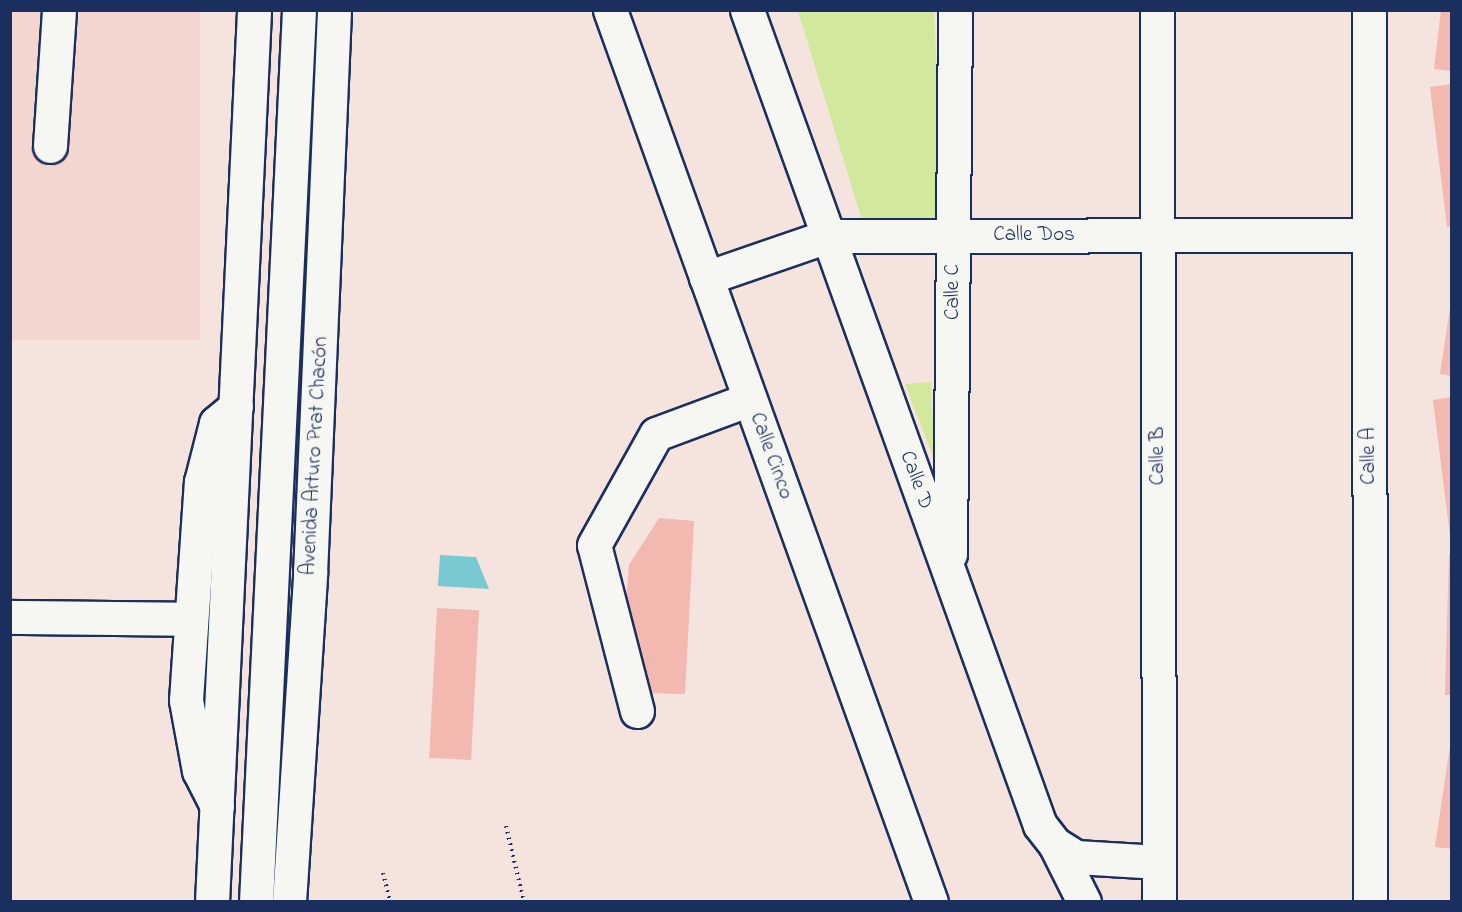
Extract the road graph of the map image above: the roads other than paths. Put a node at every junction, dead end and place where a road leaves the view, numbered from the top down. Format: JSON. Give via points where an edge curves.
{"nodes":[{"id":1,"x":59,"y":10,"type":"edge"},
{"id":2,"x":254,"y":10,"type":"edge"},
{"id":3,"x":299,"y":10,"type":"edge"},
{"id":4,"x":334,"y":10,"type":"edge"},
{"id":5,"x":610,"y":10,"type":"edge"},
{"id":6,"x":747,"y":10,"type":"edge"},
{"id":7,"x":955,"y":10,"type":"edge"},
{"id":8,"x":1157,"y":10,"type":"edge"},
{"id":9,"x":1369,"y":10,"type":"edge"},
{"id":10,"x":50,"y":146,"type":"dead end"},
{"id":11,"x":953,"y":235,"type":"junction"},
{"id":12,"x":1157,"y":235,"type":"junction"},
{"id":13,"x":1369,"y":235,"type":"junction"},
{"id":14,"x":828,"y":236,"type":"junction"},
{"id":15,"x":706,"y":278,"type":"junction"},
{"id":16,"x":750,"y":399,"type":"junction"},
{"id":17,"x":236,"y":406,"type":"junction"},
{"id":18,"x":950,"y":574,"type":"junction"},
{"id":19,"x":10,"y":616,"type":"edge"},
{"id":20,"x":191,"y":619,"type":"junction"},
{"id":21,"x":637,"y":711,"type":"dead end"},
{"id":22,"x":217,"y":806,"type":"junction"},
{"id":23,"x":1055,"y":844,"type":"junction"},
{"id":24,"x":1159,"y":862,"type":"junction"},
{"id":25,"x":213,"y":902,"type":"edge"},
{"id":26,"x":256,"y":902,"type":"edge"},
{"id":27,"x":289,"y":902,"type":"edge"},
{"id":28,"x":931,"y":902,"type":"edge"},
{"id":29,"x":1084,"y":902,"type":"edge"},
{"id":30,"x":1159,"y":902,"type":"edge"},
{"id":31,"x":1370,"y":902,"type":"edge"}],
"edges":[{"from":1,"to":10,"type":"street"},
{"from":2,"to":17,"type":"street"},
{"from":3,"to":26,"type":"street","name":"Avenida Arturo Prat Chacón"},
{"from":4,"to":27,"type":"street","name":"Avenida Arturo Prat Chacón","via":[[310,574]]},
{"from":5,"to":15,"type":"street","name":"Calle Cinco"},
{"from":6,"to":14,"type":"street","name":"Calle D"},
{"from":7,"to":11,"type":"street","name":"Calle C"},
{"from":8,"to":12,"type":"street","name":"Calle B"},
{"from":9,"to":13,"type":"street","name":"Calle A"},
{"from":11,"to":12,"type":"street","name":"Calle Dos"},
{"from":11,"to":14,"type":"street","name":"Calle Dos"},
{"from":11,"to":18,"type":"street","name":"Calle C"},
{"from":12,"to":13,"type":"street","name":"Calle Dos"},
{"from":12,"to":24,"type":"street","name":"Calle B"},
{"from":13,"to":31,"type":"street","name":"Calle A"},
{"from":14,"to":15,"type":"street","name":"Calle Dos"},
{"from":14,"to":18,"type":"street","name":"Calle D"},
{"from":15,"to":16,"type":"street","name":"Calle Cinco"},
{"from":16,"to":21,"type":"street","via":[[656,434],[594,545]]},
{"from":16,"to":28,"type":"street","name":"Calle Cinco"},
{"from":17,"to":20,"type":"street","via":[[216,423],[201,482]]},
{"from":17,"to":22,"type":"street"},
{"from":18,"to":23,"type":"street","name":"Calle D","via":[[1035,813]]},
{"from":19,"to":20,"type":"street"},
{"from":20,"to":22,"type":"street","via":[[186,700],[190,733],[199,771]]},
{"from":22,"to":25,"type":"street"},
{"from":23,"to":24,"type":"street","via":[[1088,860]]},
{"from":23,"to":29,"type":"street","name":"Calle D"},
{"from":24,"to":30,"type":"street","name":"Calle B"}]}
